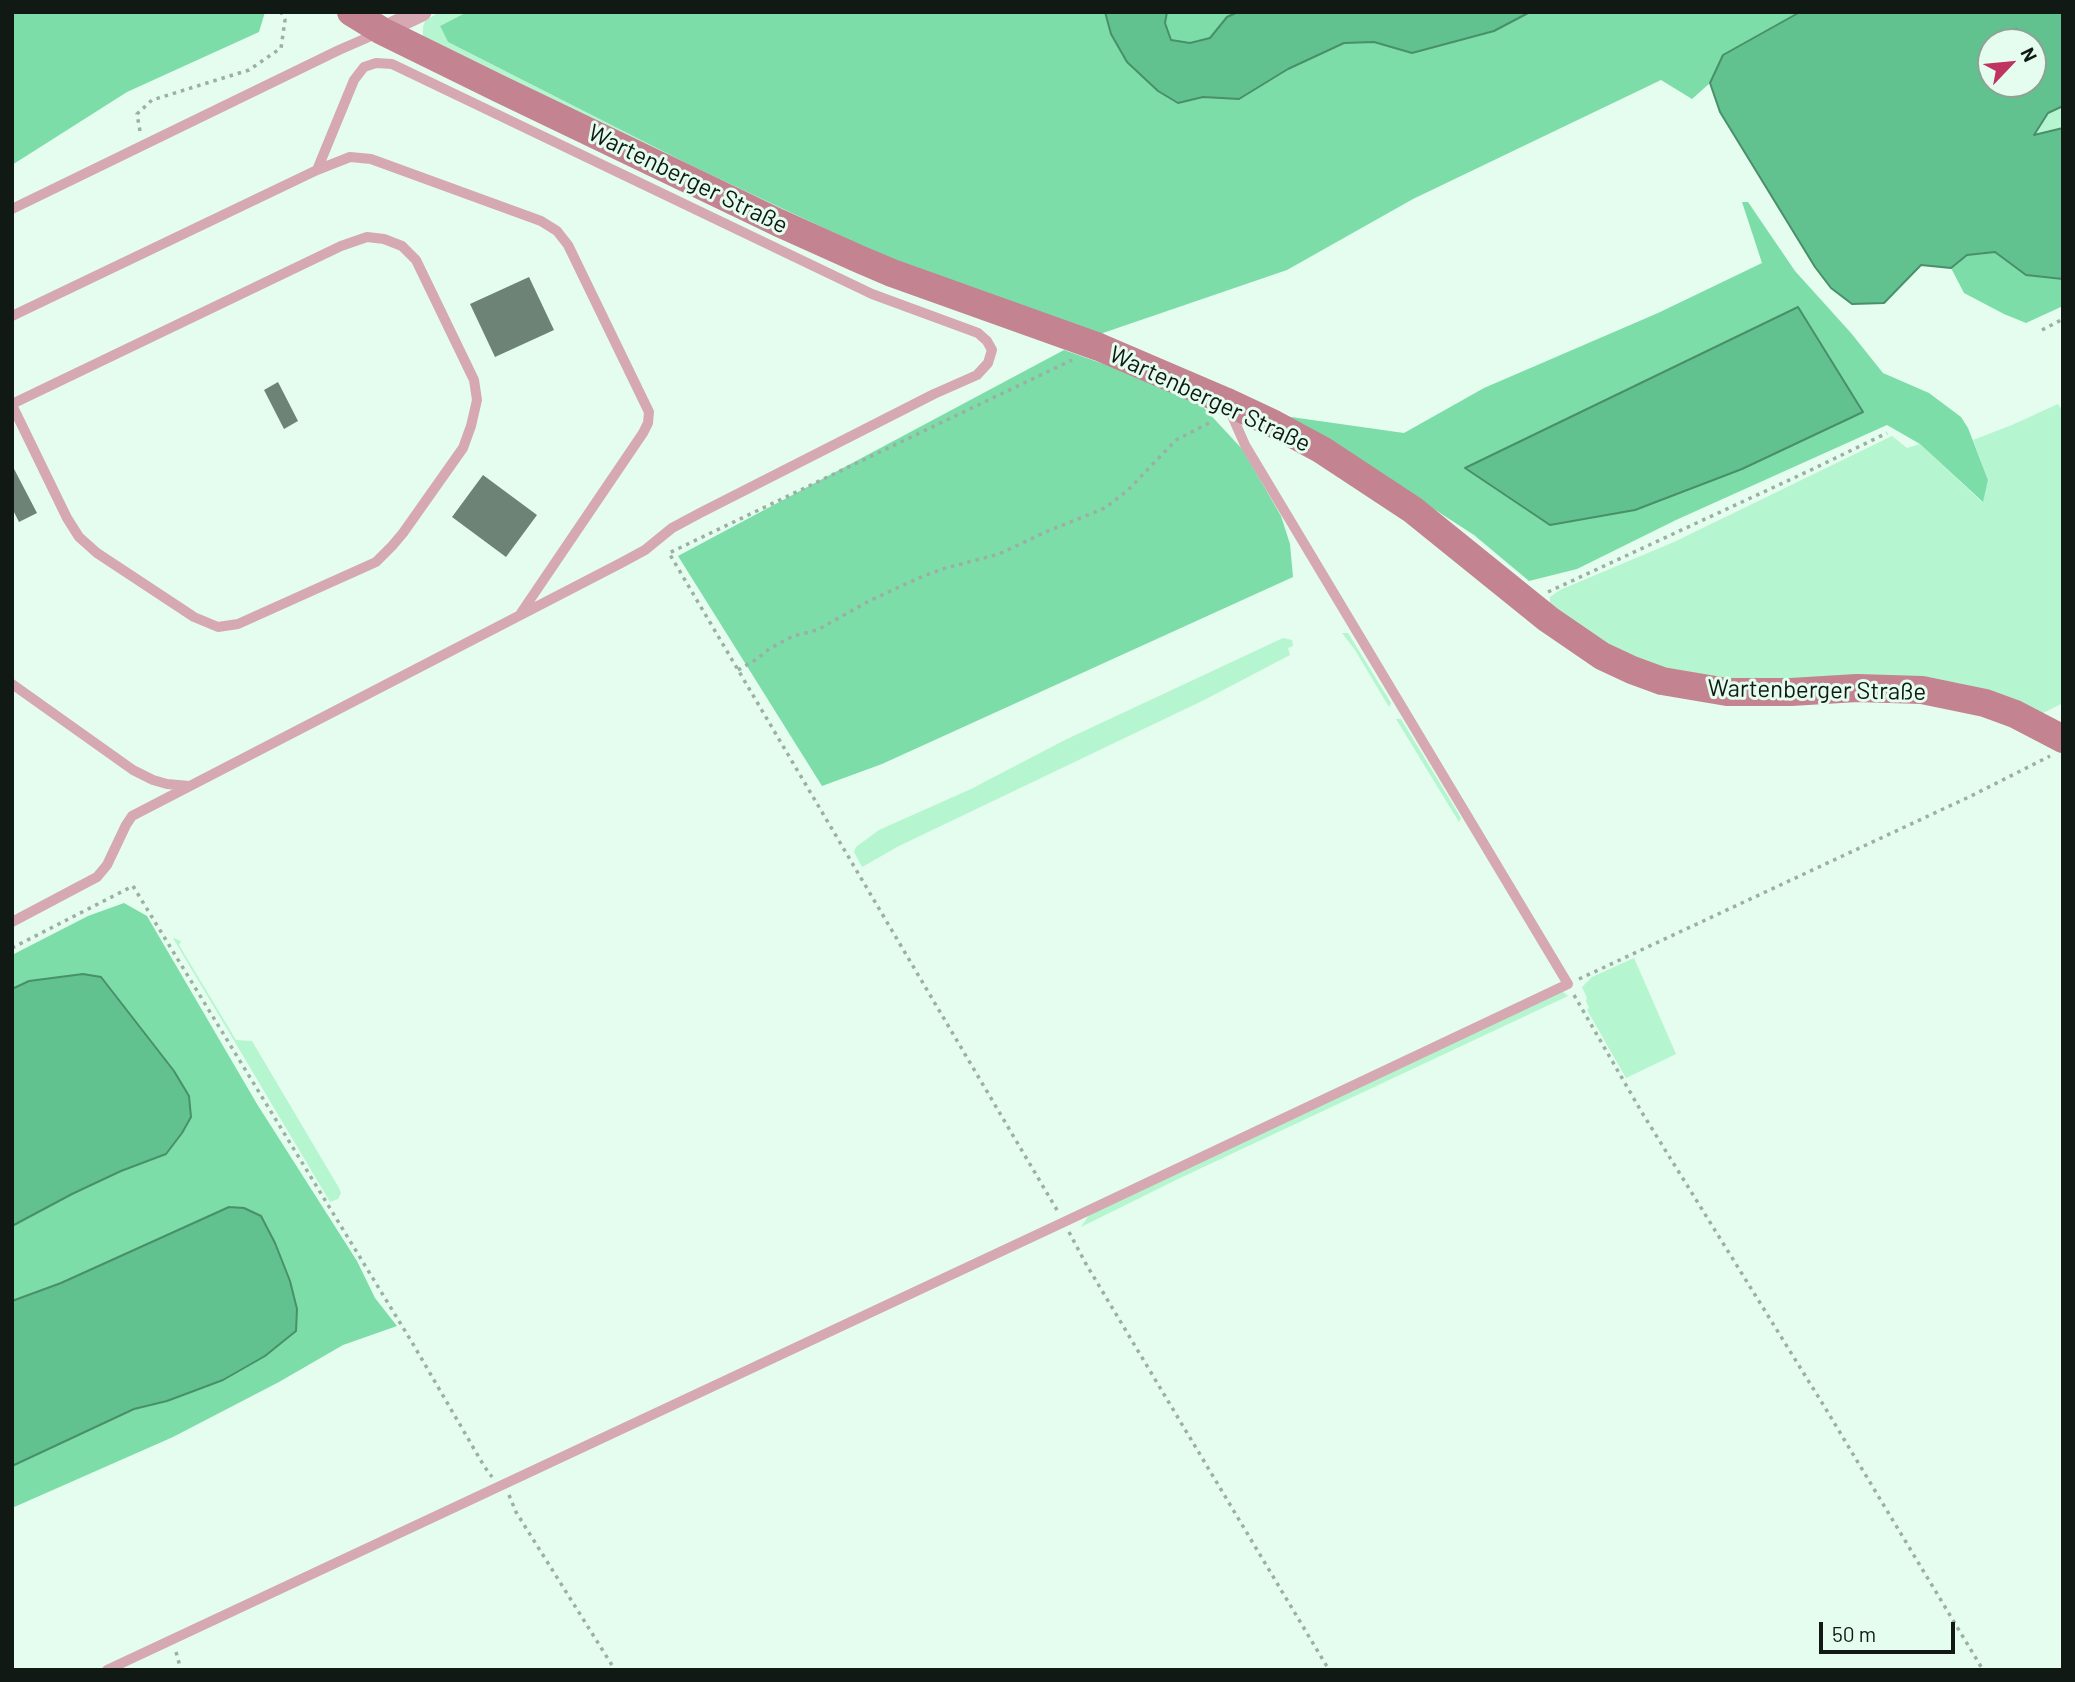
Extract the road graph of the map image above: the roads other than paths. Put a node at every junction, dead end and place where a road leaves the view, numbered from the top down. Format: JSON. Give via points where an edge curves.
{"nodes":[{"id":1,"x":351,"y":12,"type":"edge"},
{"id":2,"x":422,"y":12,"type":"edge"},
{"id":3,"x":382,"y":31,"type":"junction"},
{"id":4,"x":317,"y":170,"type":"junction"},
{"id":5,"x":12,"y":209,"type":"edge"},
{"id":6,"x":12,"y":316,"type":"edge"},
{"id":7,"x":12,"y":404,"type":"edge"},
{"id":8,"x":1228,"y":408,"type":"junction"},
{"id":9,"x":519,"y":616,"type":"junction"},
{"id":10,"x":12,"y":684,"type":"edge"},
{"id":11,"x":2059,"y":746,"type":"edge"},
{"id":12,"x":190,"y":786,"type":"junction"},
{"id":13,"x":12,"y":922,"type":"edge"},
{"id":14,"x":107,"y":1670,"type":"edge"}],
"edges":[{"from":1,"to":3,"type":"main road","name":"Wartenberger Straße"},
{"from":2,"to":3,"type":"street"},
{"from":3,"to":5,"type":"lane"},
{"from":3,"to":8,"type":"main road","name":"Wartenberger Straße","via":[[859,259],[1099,347]]},
{"from":4,"to":6,"type":"lane"},
{"from":4,"to":9,"type":"lane","via":[[350,157],[371,159],[558,231],[649,411],[643,433]]},
{"from":4,"to":9,"type":"lane","via":[[354,80],[364,67],[392,64],[872,294],[978,333],[988,341],[992,351],[977,375],[691,518],[645,550]]},
{"from":7,"to":7,"type":"lane","via":[[367,237],[402,246],[416,260],[474,380],[477,400],[463,448],[403,533],[376,562],[238,624],[218,627],[194,617],[79,537]]},
{"from":8,"to":11,"type":"main road","name":"Wartenberger Straße","via":[[1274,424],[1322,450],[1413,510],[1566,632],[1602,656],[1662,681],[1749,693],[1857,688],[1954,695],[2015,714]]},
{"from":8,"to":14,"type":"lane","via":[[1245,444],[1568,984]]},
{"from":9,"to":12,"type":"lane"},
{"from":10,"to":12,"type":"lane","via":[[132,770],[160,782]]},
{"from":12,"to":13,"type":"lane","via":[[132,816],[97,877]]}]}
